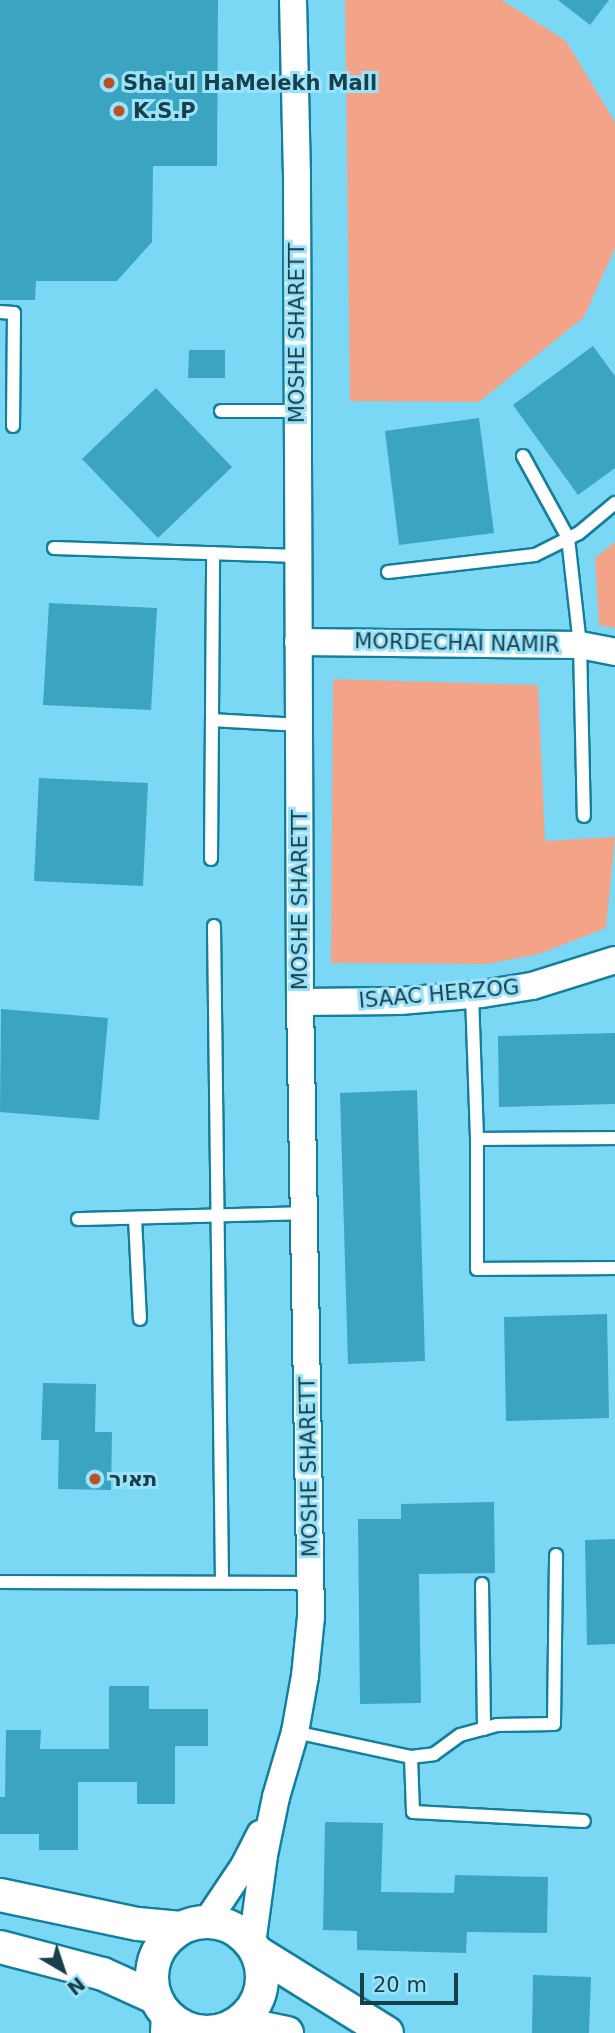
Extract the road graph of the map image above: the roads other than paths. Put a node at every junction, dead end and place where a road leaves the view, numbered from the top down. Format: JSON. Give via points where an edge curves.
{"nodes":[{"id":1,"x":293,"y":0,"type":"edge"},
{"id":2,"x":0,"y":312,"type":"edge"},
{"id":3,"x":221,"y":411,"type":"dead end"},
{"id":4,"x":298,"y":411,"type":"junction"},
{"id":5,"x":13,"y":426,"type":"dead end"},
{"id":6,"x":523,"y":456,"type":"dead end"},
{"id":7,"x":615,"y":503,"type":"edge"},
{"id":8,"x":568,"y":538,"type":"junction"},
{"id":9,"x":54,"y":548,"type":"dead end"},
{"id":10,"x":213,"y":553,"type":"junction"},
{"id":11,"x":298,"y":556,"type":"junction"},
{"id":12,"x":388,"y":572,"type":"dead end"},
{"id":13,"x":298,"y":642,"type":"junction"},
{"id":14,"x":580,"y":645,"type":"junction"},
{"id":15,"x":615,"y":652,"type":"edge"},
{"id":16,"x":212,"y":720,"type":"junction"},
{"id":17,"x":299,"y":726,"type":"junction"},
{"id":18,"x":584,"y":816,"type":"dead end"},
{"id":19,"x":211,"y":859,"type":"dead end"},
{"id":20,"x":214,"y":926,"type":"dead end"},
{"id":21,"x":615,"y":960,"type":"edge"},
{"id":22,"x":472,"y":995,"type":"junction"},
{"id":23,"x":300,"y":1002,"type":"junction"},
{"id":24,"x":477,"y":1139,"type":"junction"},
{"id":25,"x":615,"y":1139,"type":"edge"},
{"id":26,"x":304,"y":1213,"type":"junction"},
{"id":27,"x":218,"y":1216,"type":"junction"},
{"id":28,"x":135,"y":1218,"type":"junction"},
{"id":29,"x":78,"y":1219,"type":"dead end"},
{"id":30,"x":615,"y":1268,"type":"edge"},
{"id":31,"x":139,"y":1319,"type":"dead end"},
{"id":32,"x":556,"y":1555,"type":"dead end"},
{"id":33,"x":1,"y":1582,"type":"edge"},
{"id":34,"x":222,"y":1582,"type":"junction"},
{"id":35,"x":310,"y":1583,"type":"junction"},
{"id":36,"x":482,"y":1584,"type":"dead end"},
{"id":37,"x":484,"y":1729,"type":"junction"},
{"id":38,"x":295,"y":1732,"type":"junction"},
{"id":39,"x":411,"y":1757,"type":"junction"},
{"id":40,"x":276,"y":1797,"type":"junction"},
{"id":41,"x":584,"y":1821,"type":"dead end"},
{"id":42,"x":0,"y":1895,"type":"edge"},
{"id":43,"x":194,"y":1925,"type":"junction"},
{"id":44,"x":0,"y":1947,"type":"edge"},
{"id":45,"x":255,"y":1948,"type":"junction"},
{"id":46,"x":162,"y":2015,"type":"edge"},
{"id":47,"x":221,"y":2029,"type":"edge"},
{"id":48,"x":287,"y":2033,"type":"edge"},
{"id":49,"x":387,"y":2033,"type":"edge"}],
"edges":[{"from":1,"to":4,"type":"street","name":"MOSHE SHARETT"},
{"from":2,"to":5,"type":"lane","via":[[14,313]]},
{"from":3,"to":4,"type":"lane"},
{"from":4,"to":11,"type":"street","name":"MOSHE SHARETT"},
{"from":6,"to":8,"type":"lane"},
{"from":7,"to":8,"type":"lane"},
{"from":8,"to":12,"type":"lane","via":[[535,555]]},
{"from":8,"to":14,"type":"lane"},
{"from":9,"to":10,"type":"lane"},
{"from":10,"to":11,"type":"lane"},
{"from":10,"to":16,"type":"lane"},
{"from":11,"to":13,"type":"street","name":"MOSHE SHARETT"},
{"from":13,"to":14,"type":"street","name":"MORDECHAI NAMIR"},
{"from":13,"to":17,"type":"street","name":"MOSHE SHARETT"},
{"from":14,"to":15,"type":"street","name":"MORDECHAI NAMIR"},
{"from":14,"to":18,"type":"lane"},
{"from":16,"to":17,"type":"lane"},
{"from":16,"to":19,"type":"lane"},
{"from":17,"to":23,"type":"street","name":"MOSHE SHARETT"},
{"from":20,"to":27,"type":"lane"},
{"from":21,"to":22,"type":"street","name":"ISAAC HERZOG","via":[[532,986]]},
{"from":22,"to":23,"type":"street","name":"ISAAC HERZOG"},
{"from":22,"to":24,"type":"lane"},
{"from":23,"to":26,"type":"street","name":"MOSHE SHARETT"},
{"from":24,"to":25,"type":"lane"},
{"from":24,"to":30,"type":"lane","via":[[477,1269]]},
{"from":26,"to":27,"type":"lane"},
{"from":26,"to":35,"type":"street","name":"MOSHE SHARETT"},
{"from":27,"to":28,"type":"lane"},
{"from":27,"to":34,"type":"lane"},
{"from":28,"to":29,"type":"lane"},
{"from":28,"to":31,"type":"lane"},
{"from":32,"to":37,"type":"lane","via":[[554,1724]]},
{"from":33,"to":34,"type":"lane"},
{"from":34,"to":35,"type":"lane"},
{"from":35,"to":38,"type":"street","name":"MOSHE SHARETT","via":[[311,1617]]},
{"from":36,"to":37,"type":"lane"},
{"from":37,"to":39,"type":"lane","via":[[460,1735],[434,1754]]},
{"from":38,"to":39,"type":"lane"},
{"from":38,"to":40,"type":"street","name":"MOSHE SHARETT"},
{"from":39,"to":41,"type":"lane","via":[[413,1812]]},
{"from":40,"to":43,"type":"street","name":"MOSHE SHARETT","via":[[244,1866]]},
{"from":40,"to":45,"type":"street","name":"MOSHE SHARETT"},
{"from":42,"to":43,"type":"street","via":[[138,1924]]},
{"from":43,"to":45,"type":"street","via":[[233,1927]]},
{"from":43,"to":46,"type":"street","via":[[168,1937],[153,1966]]},
{"from":44,"to":46,"type":"street","via":[[103,1974]]},
{"from":45,"to":47,"type":"street","via":[[262,1983],[250,2012]]},
{"from":45,"to":49,"type":"street"},
{"from":46,"to":47,"type":"street","via":[[195,2031]]},
{"from":47,"to":48,"type":"street"}]}
